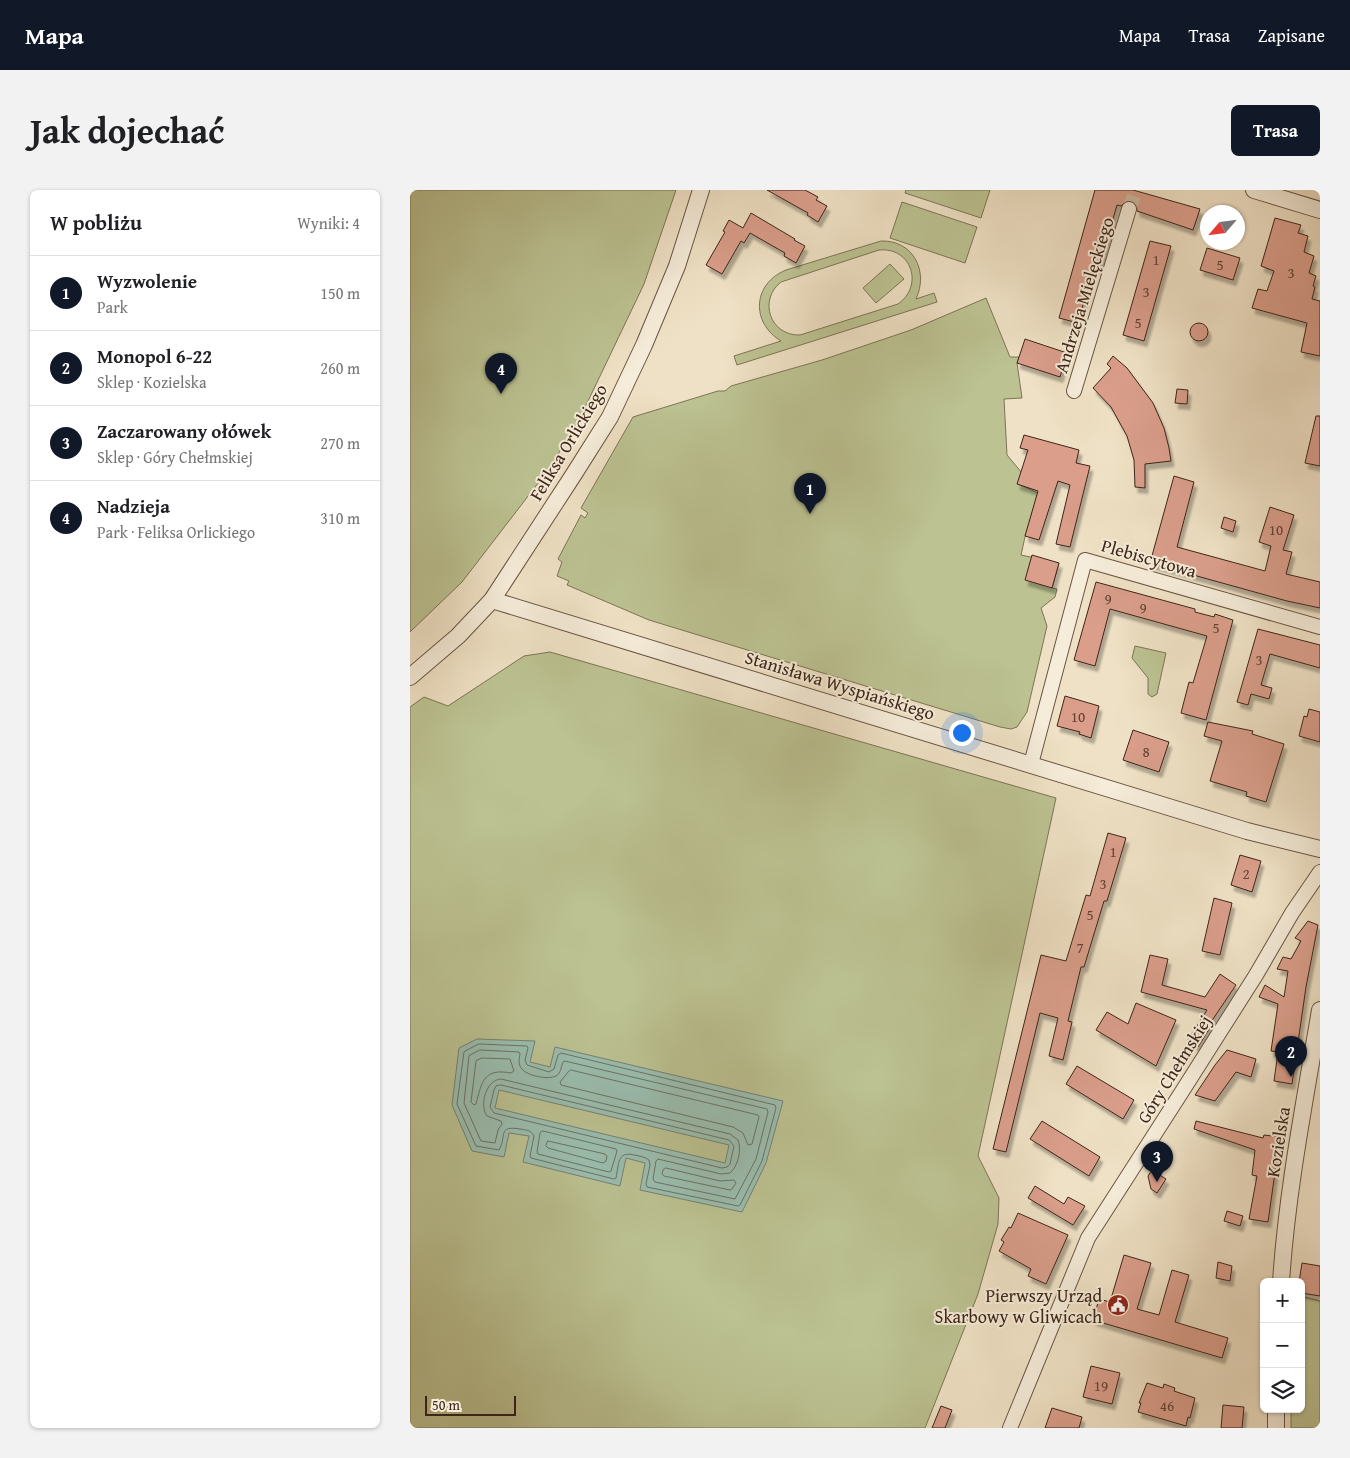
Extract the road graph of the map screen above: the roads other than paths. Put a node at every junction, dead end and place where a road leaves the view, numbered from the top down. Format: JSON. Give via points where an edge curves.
{"nodes":[{"id":1,"x":701,"y":190,"type":"edge"},
{"id":2,"x":1254,"y":190,"type":"edge"},
{"id":3,"x":1129,"y":209,"type":"tunnel mouth"},
{"id":4,"x":1320,"y":210,"type":"edge"},
{"id":5,"x":1074,"y":391,"type":"dead end"},
{"id":6,"x":492,"y":600,"type":"junction"},
{"id":7,"x":1320,"y":626,"type":"edge"},
{"id":8,"x":410,"y":677,"type":"edge"},
{"id":9,"x":1031,"y":764,"type":"junction"},
{"id":10,"x":1320,"y":849,"type":"edge"},
{"id":11,"x":1320,"y":872,"type":"edge"},
{"id":12,"x":1320,"y":1010,"type":"edge"},
{"id":13,"x":1281,"y":1278,"type":"edge"},
{"id":14,"x":1276,"y":1413,"type":"edge"},
{"id":15,"x":1010,"y":1428,"type":"edge"},
{"id":16,"x":1276,"y":1428,"type":"edge"}],
"edges":[{"from":1,"to":6,"type":"street","name":"Feliksa Orlickiego","via":[[674,274],[610,416]]},
{"from":2,"to":4,"type":"street"},
{"from":3,"to":5,"type":"street","name":"Andrzeja Mielęckiego"},
{"from":6,"to":8,"type":"street","name":"Feliksa Orlickiego","via":[[458,636]]},
{"from":6,"to":9,"type":"street","name":"Stanisława Wyspiańskiego"},
{"from":7,"to":9,"type":"street","name":"Plebiscytowa","via":[[1085,560]]},
{"from":9,"to":10,"type":"street","name":"Stanisława Wyspiańskiego","via":[[1247,831]]},
{"from":11,"to":15,"type":"street","name":"Góry Chełmskiej","via":[[1088,1238]]},
{"from":12,"to":13,"type":"street","name":"Kozielska","via":[[1284,1235]]},
{"from":14,"to":16,"type":"street"}]}
